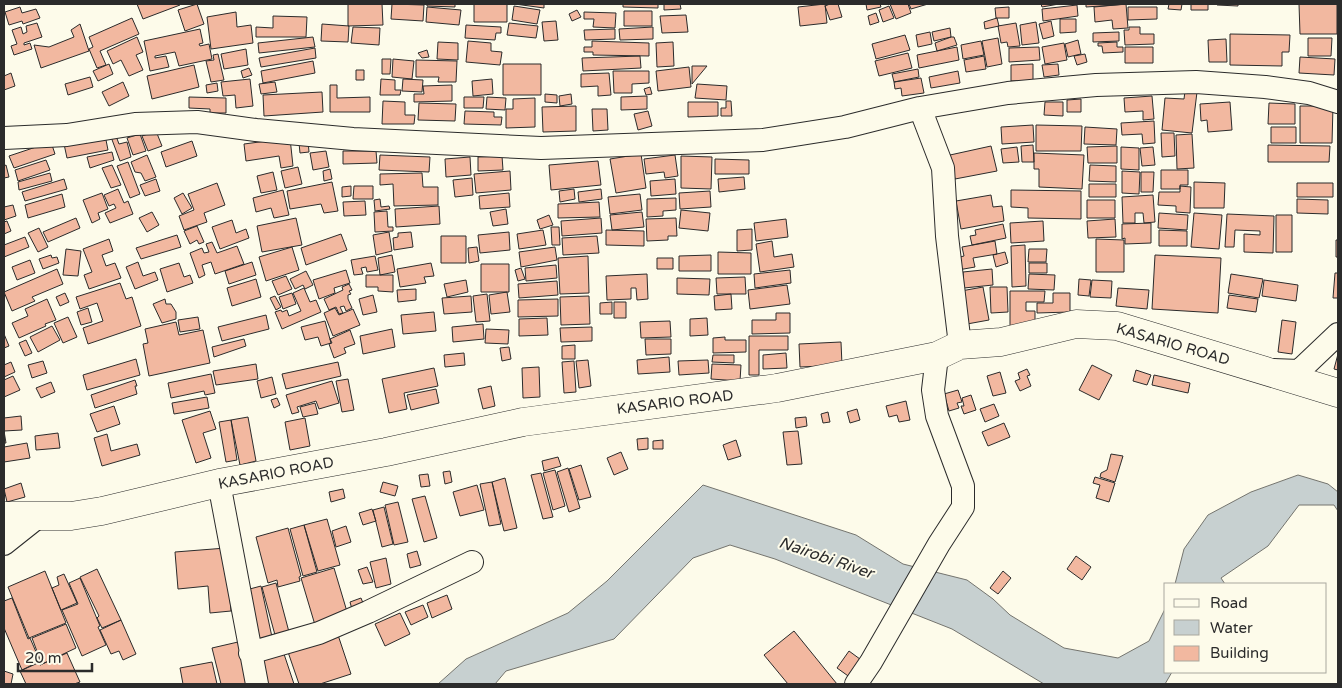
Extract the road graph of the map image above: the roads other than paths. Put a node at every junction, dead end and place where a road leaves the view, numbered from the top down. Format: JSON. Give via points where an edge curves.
{"nodes":[{"id":1,"x":1338,"y":102,"type":"edge"},
{"id":2,"x":920,"y":108,"type":"junction"},
{"id":3,"x":4,"y":138,"type":"edge"},
{"id":4,"x":1338,"y":334,"type":"edge"},
{"id":5,"x":949,"y":351,"type":"junction"},
{"id":6,"x":1259,"y":369,"type":"junction"},
{"id":7,"x":1338,"y":393,"type":"edge"},
{"id":8,"x":219,"y":483,"type":"junction"},
{"id":9,"x":4,"y":516,"type":"edge"},
{"id":10,"x":38,"y":517,"type":"junction"},
{"id":11,"x":4,"y":544,"type":"edge"},
{"id":12,"x":472,"y":562,"type":"dead end"},
{"id":13,"x":250,"y":653,"type":"junction"},
{"id":14,"x":257,"y":684,"type":"edge"},
{"id":15,"x":856,"y":684,"type":"edge"}],
"edges":[{"from":1,"to":2,"type":"street","via":[[1309,93],[1265,87],[1187,82],[1018,92]]},
{"from":2,"to":3,"type":"street","via":[[845,127],[764,140],[580,147],[353,139],[197,122],[135,124],[67,135]]},
{"from":2,"to":5,"type":"street","via":[[943,168]]},
{"from":4,"to":6,"type":"street","via":[[1299,371]]},
{"from":5,"to":6,"type":"street","name":"KASARIO ROAD","via":[[1076,324],[1117,326]]},
{"from":5,"to":8,"type":"street","name":"KASARIO ROAD","via":[[777,388],[523,422]]},
{"from":5,"to":15,"type":"street","via":[[933,390],[938,416],[963,486],[963,507]]},
{"from":6,"to":7,"type":"street","name":"KASARIO ROAD"},
{"from":8,"to":10,"type":"street","name":"KASARIO ROAD","via":[[102,511]]},
{"from":8,"to":13,"type":"street"},
{"from":9,"to":10,"type":"street","name":"KASARIO ROAD"},
{"from":10,"to":11,"type":"street"},
{"from":12,"to":13,"type":"street","via":[[319,633]]},
{"from":13,"to":14,"type":"street"}]}
